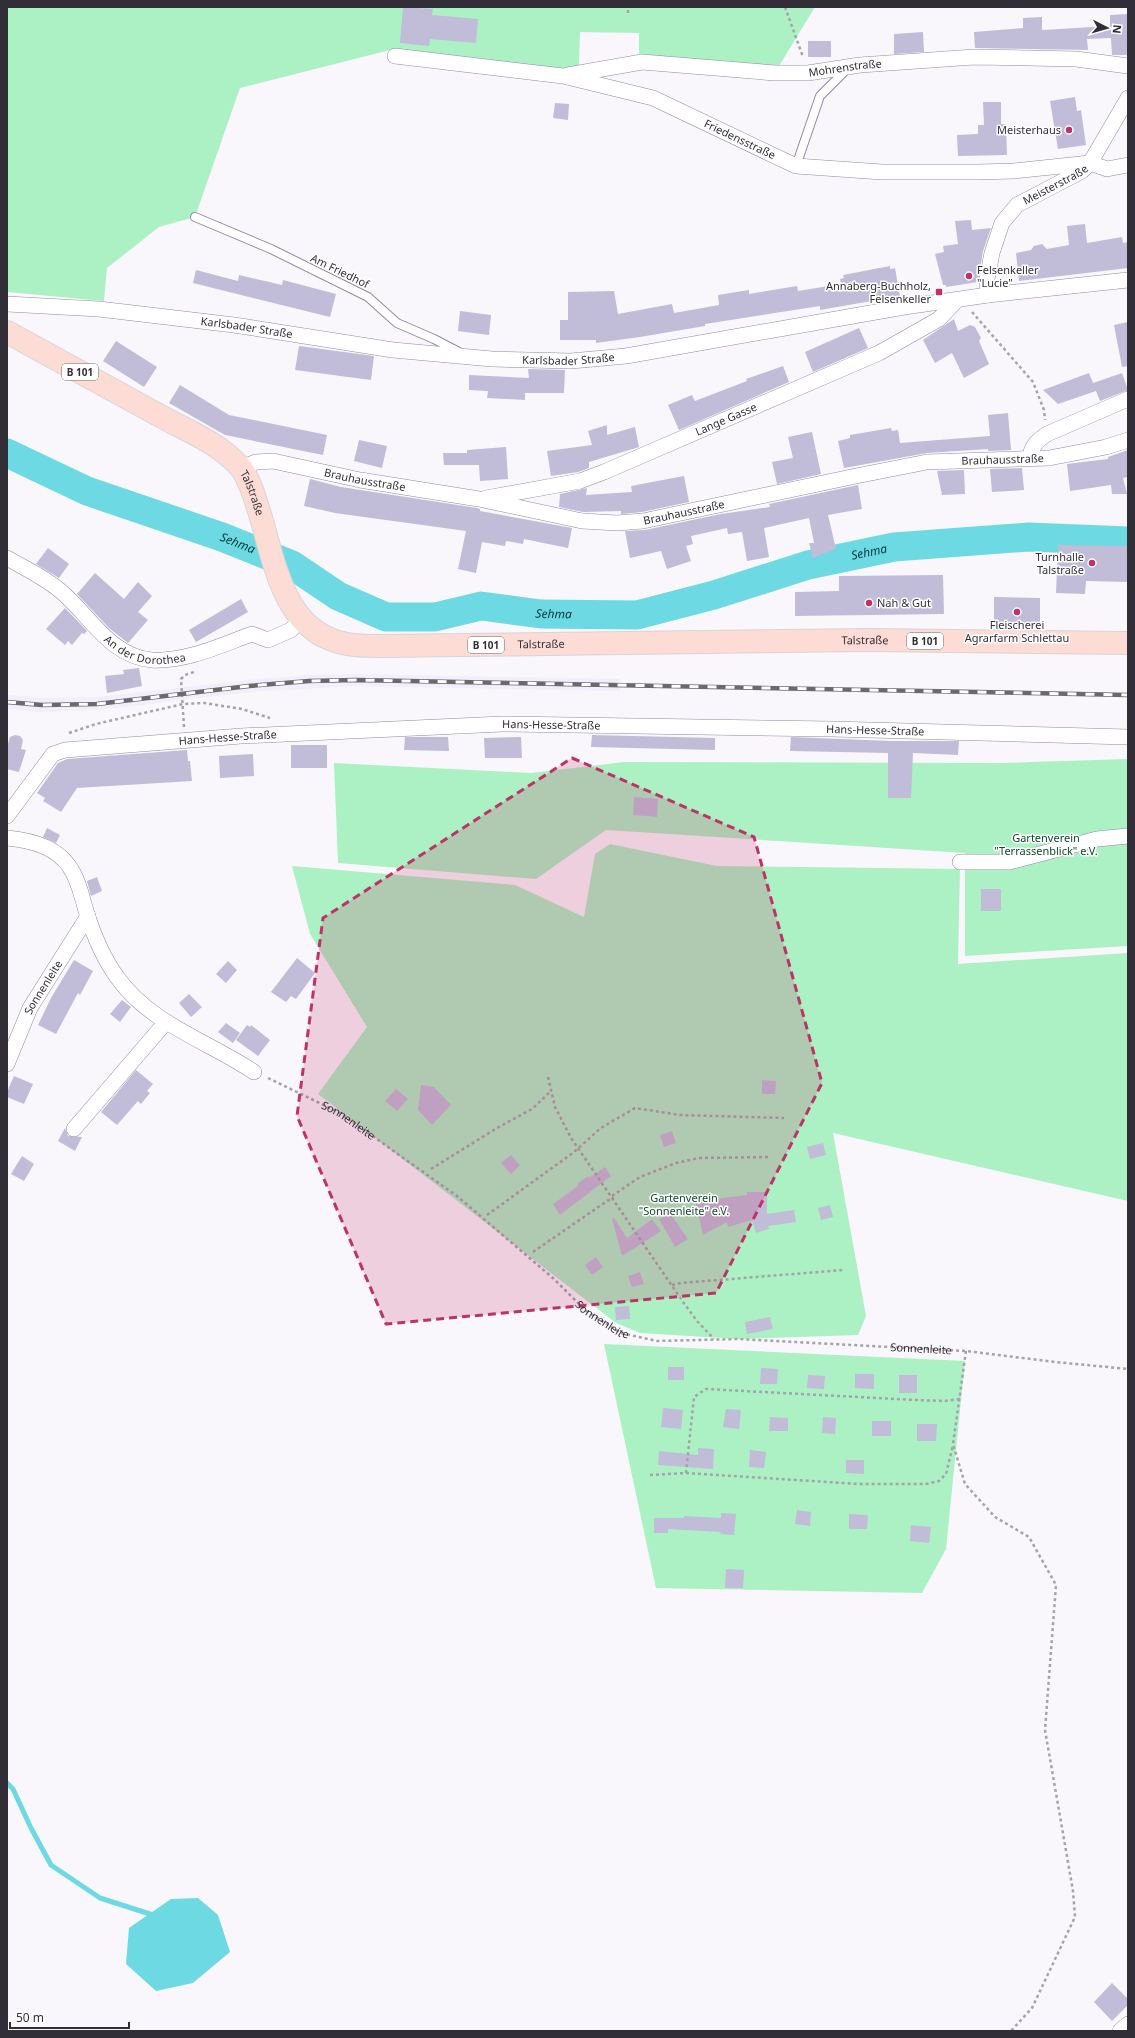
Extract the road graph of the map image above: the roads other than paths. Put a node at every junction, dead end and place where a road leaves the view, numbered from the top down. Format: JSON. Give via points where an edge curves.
{"nodes":[{"id":1,"x":395,"y":56,"type":"dead end"},
{"id":2,"x":1128,"y":66,"type":"edge"},
{"id":3,"x":847,"y":69,"type":"junction"},
{"id":4,"x":563,"y":76,"type":"junction"},
{"id":5,"x":1128,"y":98,"type":"edge"},
{"id":6,"x":1090,"y":163,"type":"junction"},
{"id":7,"x":796,"y":166,"type":"junction"},
{"id":8,"x":1128,"y":166,"type":"edge"},
{"id":9,"x":195,"y":217,"type":"dead end"},
{"id":10,"x":1128,"y":280,"type":"edge"},
{"id":11,"x":988,"y":295,"type":"junction"},
{"id":12,"x":962,"y":300,"type":"junction"},
{"id":13,"x":7,"y":304,"type":"edge"},
{"id":14,"x":7,"y":332,"type":"edge"},
{"id":15,"x":467,"y":357,"type":"junction"},
{"id":16,"x":1128,"y":399,"type":"edge"},
{"id":17,"x":1128,"y":440,"type":"edge"},
{"id":18,"x":1030,"y":458,"type":"junction"},
{"id":19,"x":241,"y":468,"type":"junction"},
{"id":20,"x":479,"y":499,"type":"junction"},
{"id":21,"x":7,"y":558,"type":"edge"},
{"id":22,"x":301,"y":618,"type":"junction"},
{"id":23,"x":1128,"y":644,"type":"edge"},
{"id":24,"x":1128,"y":737,"type":"edge"},
{"id":25,"x":7,"y":816,"type":"edge"},
{"id":26,"x":1128,"y":836,"type":"edge"},
{"id":27,"x":7,"y":838,"type":"edge"},
{"id":28,"x":960,"y":862,"type":"dead end"},
{"id":29,"x":88,"y":916,"type":"junction"},
{"id":30,"x":166,"y":1022,"type":"junction"},
{"id":31,"x":7,"y":1064,"type":"edge"},
{"id":32,"x":254,"y":1072,"type":"road end"},
{"id":33,"x":74,"y":1129,"type":"dead end"},
{"id":34,"x":1128,"y":2024,"type":"edge"},
{"id":35,"x":1120,"y":2031,"type":"edge"}],
"edges":[{"from":1,"to":4,"type":"street","name":"Friedensstraße"},
{"from":2,"to":3,"type":"street","name":"Mohrenstraße","via":[[1076,59],[974,57],[860,65]]},
{"from":3,"to":4,"type":"street","name":"Mohrenstraße","via":[[775,73],[642,62]]},
{"from":3,"to":7,"type":"lane","via":[[820,96]]},
{"from":4,"to":7,"type":"street","name":"Friedensstraße","via":[[653,98]]},
{"from":5,"to":6,"type":"street","name":"Meisterstraße"},
{"from":6,"to":7,"type":"street","name":"Friedensstraße","via":[[978,172],[882,172]]},
{"from":6,"to":8,"type":"street","name":"Friedensstraße","via":[[1107,168]]},
{"from":6,"to":11,"type":"street","name":"Meisterstraße","via":[[1082,171],[1017,205],[1002,223],[992,253],[987,279]]},
{"from":9,"to":15,"type":"lane","name":"Am Friedhof","via":[[271,249],[368,297],[397,323]]},
{"from":10,"to":11,"type":"street","name":"Karlsbader Straße"},
{"from":11,"to":12,"type":"street","name":"Karlsbader Straße"},
{"from":12,"to":15,"type":"street","name":"Karlsbader Straße","via":[[904,307],[626,356],[571,361]]},
{"from":12,"to":20,"type":"street","name":"Lange Gasse","via":[[939,319],[879,353],[604,472],[580,481]]},
{"from":13,"to":15,"type":"street","name":"Karlsbader Straße","via":[[99,309],[234,325],[393,350]]},
{"from":14,"to":19,"type":"main road","name":"Talstraße","number":"B 101","via":[[213,445]]},
{"from":16,"to":18,"type":"street","via":[[1047,434],[1037,441],[1031,450]]},
{"from":17,"to":18,"type":"street","name":"Brauhausstraße","via":[[1049,458]]},
{"from":18,"to":20,"type":"street","name":"Brauhausstraße","via":[[927,462],[643,521],[617,523],[582,521]]},
{"from":19,"to":20,"type":"street","name":"Brauhausstraße","via":[[256,462],[273,461],[360,480]]},
{"from":19,"to":22,"type":"main road","name":"Talstraße","number":"B 101","via":[[254,495],[279,581]]},
{"from":21,"to":22,"type":"street","name":"An der Dorothea","via":[[63,592],[112,645],[151,660],[180,658],[252,634],[268,640],[292,630]]},
{"from":22,"to":23,"type":"main road","name":"Talstraße","number":"B 101","via":[[329,638],[346,644],[380,646],[870,640]]},
{"from":24,"to":25,"type":"street","name":"Hans-Hesse-Straße","via":[[588,724],[502,724],[292,733],[65,750],[53,754]]},
{"from":26,"to":28,"type":"street","via":[[1097,839],[1009,862]]},
{"from":27,"to":29,"type":"street","via":[[25,840],[46,847],[69,865],[76,878]]},
{"from":29,"to":30,"type":"street","via":[[105,958],[117,978],[138,1001]]},
{"from":29,"to":31,"type":"street","name":"Sonnenleite","via":[[30,1008]]},
{"from":30,"to":32,"type":"street"},
{"from":30,"to":33,"type":"street"},
{"from":34,"to":35,"type":"street"}]}
